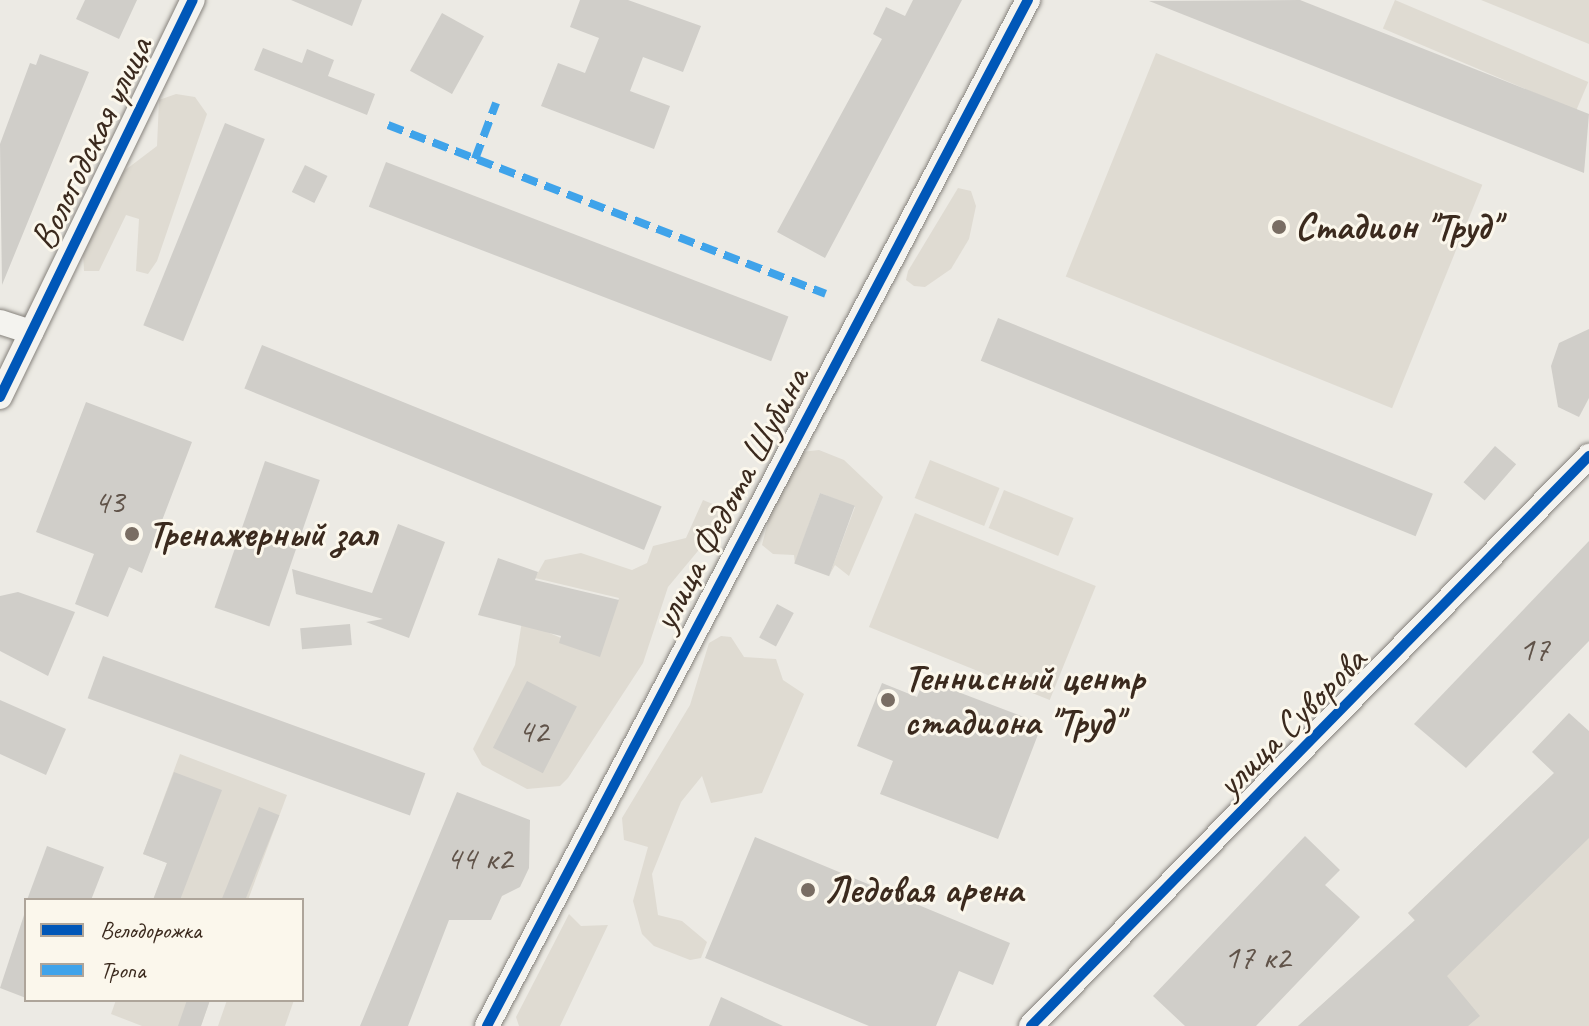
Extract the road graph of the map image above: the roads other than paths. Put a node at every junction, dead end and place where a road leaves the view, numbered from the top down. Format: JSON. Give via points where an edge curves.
{"nodes":[{"id":1,"x":193,"y":0,"type":"edge"},
{"id":2,"x":1028,"y":0,"type":"edge"},
{"id":3,"x":0,"y":322,"type":"edge"},
{"id":4,"x":31,"y":332,"type":"junction"},
{"id":5,"x":0,"y":397,"type":"edge"},
{"id":6,"x":1589,"y":456,"type":"edge"},
{"id":7,"x":487,"y":1026,"type":"edge"},
{"id":8,"x":1031,"y":1026,"type":"edge"}],
"edges":[{"from":1,"to":4,"type":"street","name":"Вологодская улица"},
{"from":2,"to":7,"type":"street","name":"улица Федота Шубина"},
{"from":3,"to":4,"type":"street"},
{"from":4,"to":5,"type":"street","name":"Вологодская улица"},
{"from":6,"to":8,"type":"street","name":"улица Суворова"}]}
